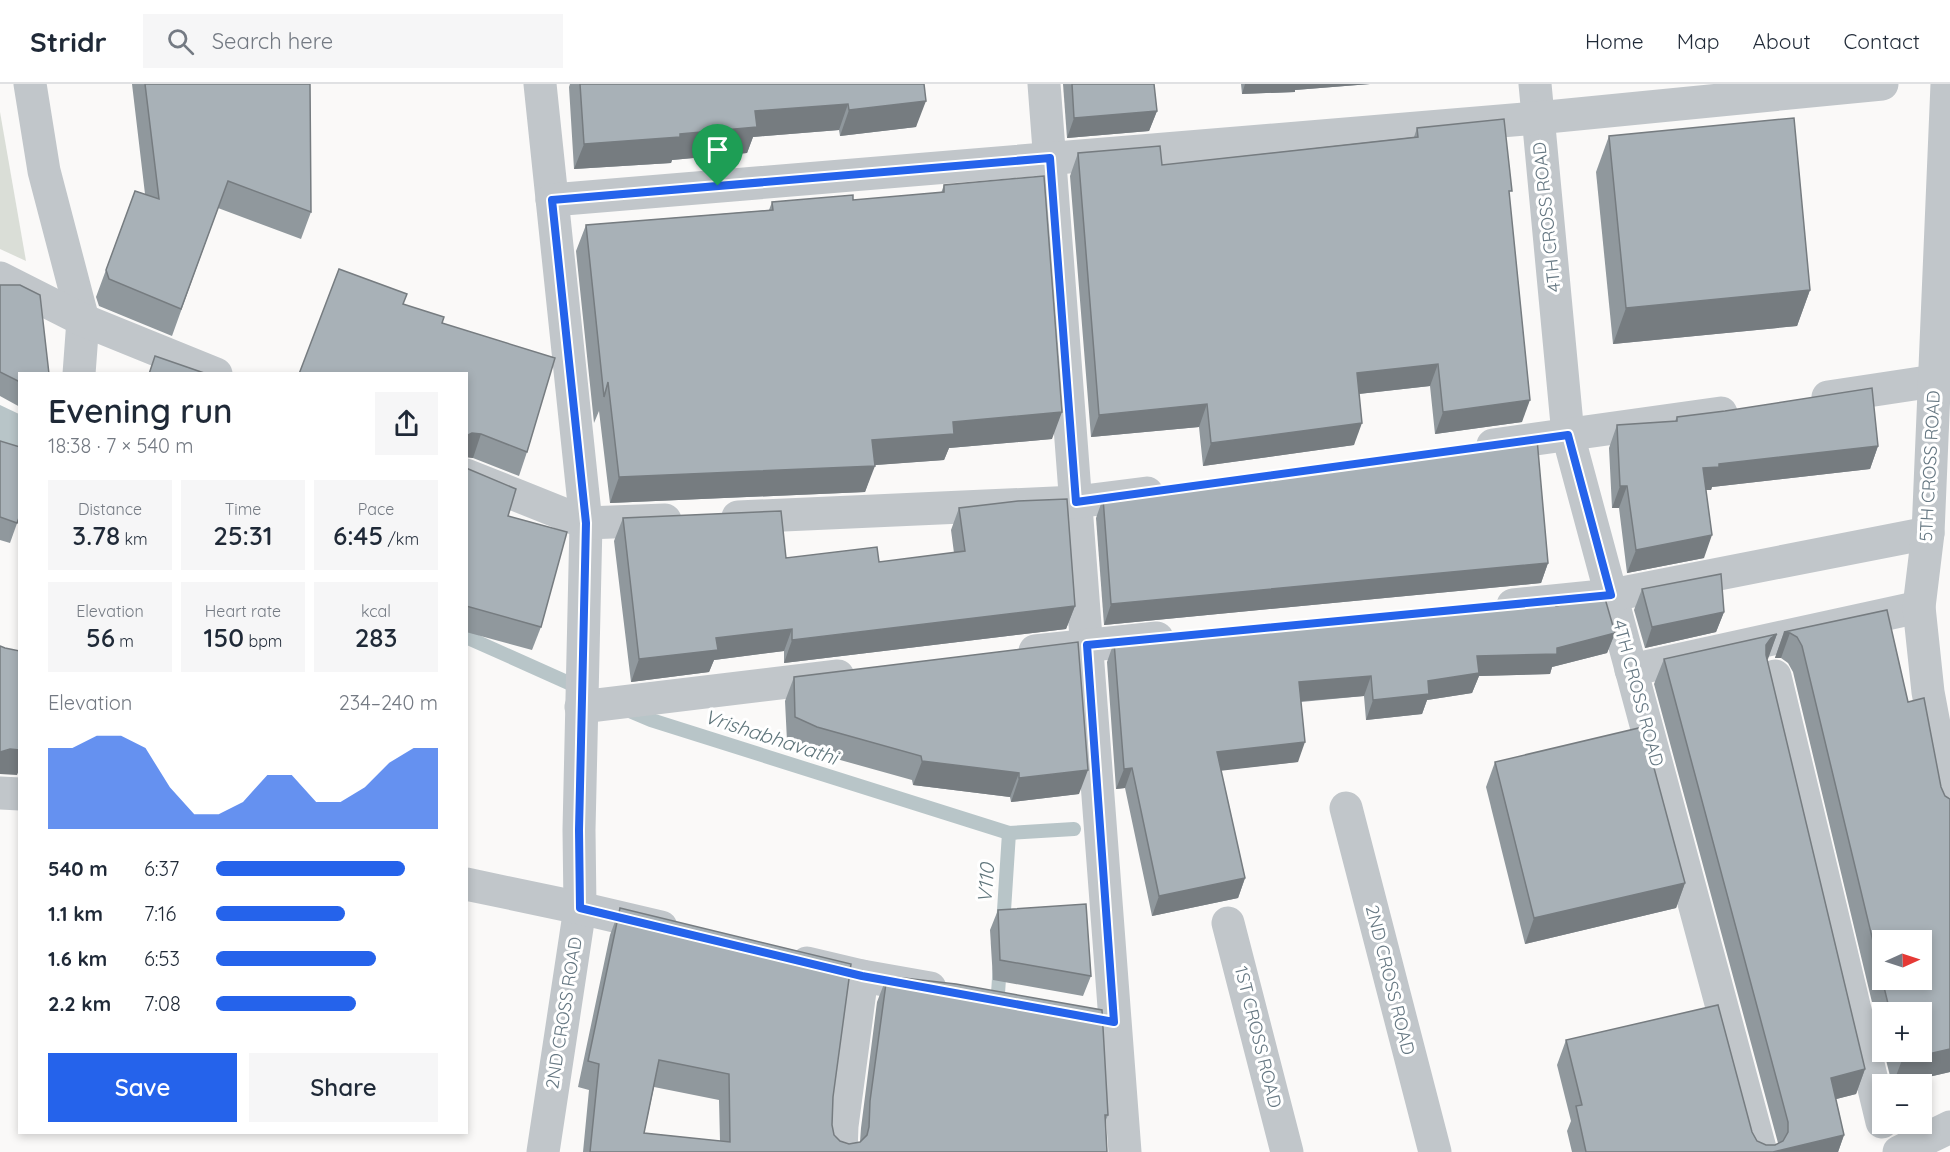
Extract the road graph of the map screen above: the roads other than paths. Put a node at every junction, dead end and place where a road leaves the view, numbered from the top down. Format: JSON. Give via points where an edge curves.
{"nodes":[{"id":1,"x":30,"y":84,"type":"edge"},
{"id":2,"x":540,"y":84,"type":"edge"},
{"id":3,"x":1044,"y":84,"type":"edge"},
{"id":4,"x":1535,"y":84,"type":"edge"},
{"id":5,"x":1882,"y":84,"type":"edge"},
{"id":6,"x":1947,"y":84,"type":"edge"},
{"id":7,"x":1838,"y":86,"type":"edge"},
{"id":8,"x":1537,"y":117,"type":"junction"},
{"id":9,"x":1050,"y":158,"type":"junction"},
{"id":10,"x":552,"y":200,"type":"junction"},
{"id":11,"x":0,"y":278,"type":"edge"},
{"id":12,"x":83,"y":320,"type":"junction"},
{"id":13,"x":79,"y":372,"type":"edge"},
{"id":14,"x":211,"y":372,"type":"edge"},
{"id":15,"x":1934,"y":381,"type":"junction"},
{"id":16,"x":1804,"y":400,"type":"edge"},
{"id":17,"x":1745,"y":409,"type":"edge"},
{"id":18,"x":1568,"y":435,"type":"junction"},
{"id":19,"x":1463,"y":450,"type":"edge"},
{"id":20,"x":468,"y":476,"type":"edge"},
{"id":21,"x":1182,"y":488,"type":"edge"},
{"id":22,"x":1076,"y":502,"type":"junction"},
{"id":23,"x":586,"y":523,"type":"junction"},
{"id":24,"x":1928,"y":534,"type":"junction"},
{"id":25,"x":1611,"y":595,"type":"junction"},
{"id":26,"x":1480,"y":608,"type":"edge"},
{"id":27,"x":1919,"y":608,"type":"junction"},
{"id":28,"x":1183,"y":636,"type":"edge"},
{"id":29,"x":1087,"y":645,"type":"junction"},
{"id":30,"x":1005,"y":655,"type":"edge"},
{"id":31,"x":1631,"y":670,"type":"junction"},
{"id":32,"x":865,"y":672,"type":"edge"},
{"id":33,"x":1775,"y":676,"type":"dead end"},
{"id":34,"x":583,"y":707,"type":"junction"},
{"id":35,"x":0,"y":793,"type":"edge"},
{"id":36,"x":18,"y":794,"type":"edge"},
{"id":37,"x":1346,"y":808,"type":"dead end"},
{"id":38,"x":1950,"y":809,"type":"edge"},
{"id":39,"x":468,"y":884,"type":"edge"},
{"id":40,"x":580,"y":908,"type":"junction"},
{"id":41,"x":1228,"y":923,"type":"dead end"},
{"id":42,"x":693,"y":935,"type":"edge"},
{"id":43,"x":783,"y":957,"type":"edge"},
{"id":44,"x":862,"y":976,"type":"junction"},
{"id":45,"x":964,"y":994,"type":"edge"},
{"id":46,"x":1082,"y":1016,"type":"edge"},
{"id":47,"x":1114,"y":1022,"type":"junction"},
{"id":48,"x":1872,"y":1077,"type":"edge"},
{"id":49,"x":1950,"y":1127,"type":"edge"},
{"id":50,"x":1886,"y":1134,"type":"edge"},
{"id":51,"x":543,"y":1152,"type":"edge"},
{"id":52,"x":841,"y":1152,"type":"edge"},
{"id":53,"x":1125,"y":1152,"type":"edge"},
{"id":54,"x":1287,"y":1152,"type":"edge"},
{"id":55,"x":1435,"y":1152,"type":"edge"},
{"id":56,"x":1761,"y":1152,"type":"edge"},
{"id":57,"x":1890,"y":1152,"type":"edge"},
{"id":58,"x":1899,"y":1152,"type":"edge"}],
"edges":[{"from":1,"to":12,"type":"street","via":[[45,171]]},
{"from":2,"to":10,"type":"street","name":"2ND CROSS ROAD"},
{"from":3,"to":9,"type":"street"},
{"from":4,"to":8,"type":"street","name":"4TH CROSS ROAD"},
{"from":5,"to":7,"type":"street"},
{"from":6,"to":15,"type":"street","name":"5TH CROSS ROAD"},
{"from":7,"to":8,"type":"street"},
{"from":8,"to":9,"type":"street"},
{"from":8,"to":18,"type":"street","name":"4TH CROSS ROAD"},
{"from":9,"to":10,"type":"street"},
{"from":9,"to":22,"type":"street"},
{"from":10,"to":23,"type":"street","name":"2ND CROSS ROAD"},
{"from":11,"to":12,"type":"street"},
{"from":12,"to":13,"type":"street"},
{"from":12,"to":14,"type":"street"},
{"from":15,"to":16,"type":"street"},
{"from":15,"to":24,"type":"street","name":"5TH CROSS ROAD"},
{"from":17,"to":18,"type":"street"},
{"from":18,"to":19,"type":"street"},
{"from":18,"to":25,"type":"street","name":"4TH CROSS ROAD"},
{"from":20,"to":23,"type":"street"},
{"from":21,"to":22,"type":"street"},
{"from":22,"to":23,"type":"street"},
{"from":22,"to":29,"type":"street"},
{"from":23,"to":34,"type":"street","name":"2ND CROSS ROAD"},
{"from":24,"to":25,"type":"street"},
{"from":24,"to":27,"type":"street","name":"5TH CROSS ROAD"},
{"from":25,"to":26,"type":"street"},
{"from":25,"to":31,"type":"street","name":"4TH CROSS ROAD"},
{"from":27,"to":31,"type":"street"},
{"from":27,"to":38,"type":"street","name":"5TH CROSS ROAD","via":[[1928,692]]},
{"from":28,"to":29,"type":"street"},
{"from":29,"to":30,"type":"street"},
{"from":29,"to":47,"type":"street"},
{"from":31,"to":56,"type":"street","name":"4TH CROSS ROAD"},
{"from":32,"to":34,"type":"street"},
{"from":33,"to":48,"type":"street"},
{"from":34,"to":40,"type":"street","name":"2ND CROSS ROAD"},
{"from":35,"to":36,"type":"street"},
{"from":37,"to":55,"type":"street","name":"2ND CROSS ROAD"},
{"from":39,"to":40,"type":"street"},
{"from":40,"to":42,"type":"street"},
{"from":40,"to":51,"type":"street","name":"2ND CROSS ROAD"},
{"from":41,"to":54,"type":"street","name":"1ST CROSS ROAD"},
{"from":43,"to":44,"type":"street"},
{"from":44,"to":45,"type":"street"},
{"from":44,"to":52,"type":"street"},
{"from":46,"to":47,"type":"street"},
{"from":47,"to":53,"type":"street"},
{"from":49,"to":58,"type":"street"},
{"from":50,"to":57,"type":"street"}]}
